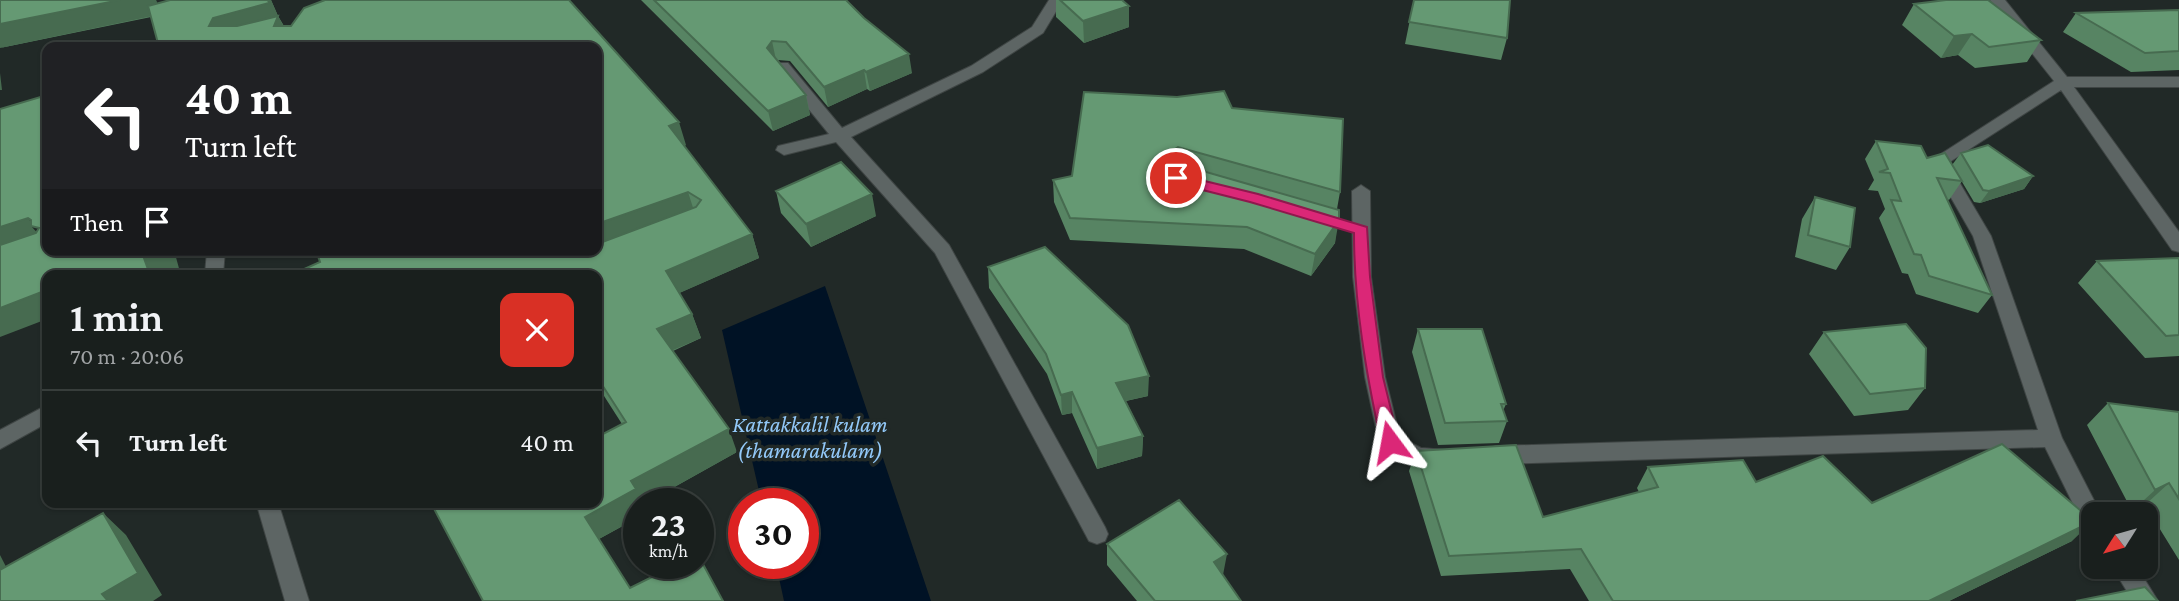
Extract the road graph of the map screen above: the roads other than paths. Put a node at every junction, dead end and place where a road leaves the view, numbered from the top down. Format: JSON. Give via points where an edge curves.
{"nodes":[{"id":1,"x":1056,"y":0,"type":"edge"},
{"id":2,"x":1997,"y":0,"type":"edge"},
{"id":3,"x":782,"y":66,"type":"edge"},
{"id":4,"x":2063,"y":82,"type":"junction"},
{"id":5,"x":2179,"y":82,"type":"edge"},
{"id":6,"x":840,"y":135,"type":"junction"},
{"id":7,"x":783,"y":150,"type":"dead end"},
{"id":8,"x":1361,"y":191,"type":"dead end"},
{"id":9,"x":1337,"y":223,"type":"edge"},
{"id":10,"x":1362,"y":230,"type":"junction"},
{"id":11,"x":2176,"y":238,"type":"edge"},
{"id":12,"x":42,"y":416,"type":"edge"},
{"id":13,"x":2051,"y":438,"type":"junction"},
{"id":14,"x":0,"y":440,"type":"edge"},
{"id":15,"x":2083,"y":502,"type":"edge"},
{"id":16,"x":269,"y":508,"type":"edge"},
{"id":17,"x":1097,"y":534,"type":"dead end"},
{"id":18,"x":2132,"y":579,"type":"edge"},
{"id":19,"x":2114,"y":594,"type":"edge"},
{"id":20,"x":2143,"y":595,"type":"edge"},
{"id":21,"x":297,"y":601,"type":"edge"}],
"edges":[{"from":1,"to":6,"type":"street","via":[[1038,30],[998,56]]},
{"from":2,"to":4,"type":"street"},
{"from":3,"to":6,"type":"street"},
{"from":4,"to":5,"type":"street"},
{"from":4,"to":11,"type":"street"},
{"from":4,"to":13,"type":"street","via":[[1939,161],[1982,236]]},
{"from":6,"to":7,"type":"street"},
{"from":6,"to":17,"type":"street","via":[[942,249]]},
{"from":8,"to":10,"type":"street"},
{"from":9,"to":10,"type":"street"},
{"from":10,"to":13,"type":"street","via":[[1362,277],[1373,364],[1390,442],[1418,457]]},
{"from":12,"to":14,"type":"street"},
{"from":13,"to":15,"type":"street"},
{"from":16,"to":21,"type":"street"},
{"from":18,"to":20,"type":"street"},
{"from":19,"to":20,"type":"street"}]}
